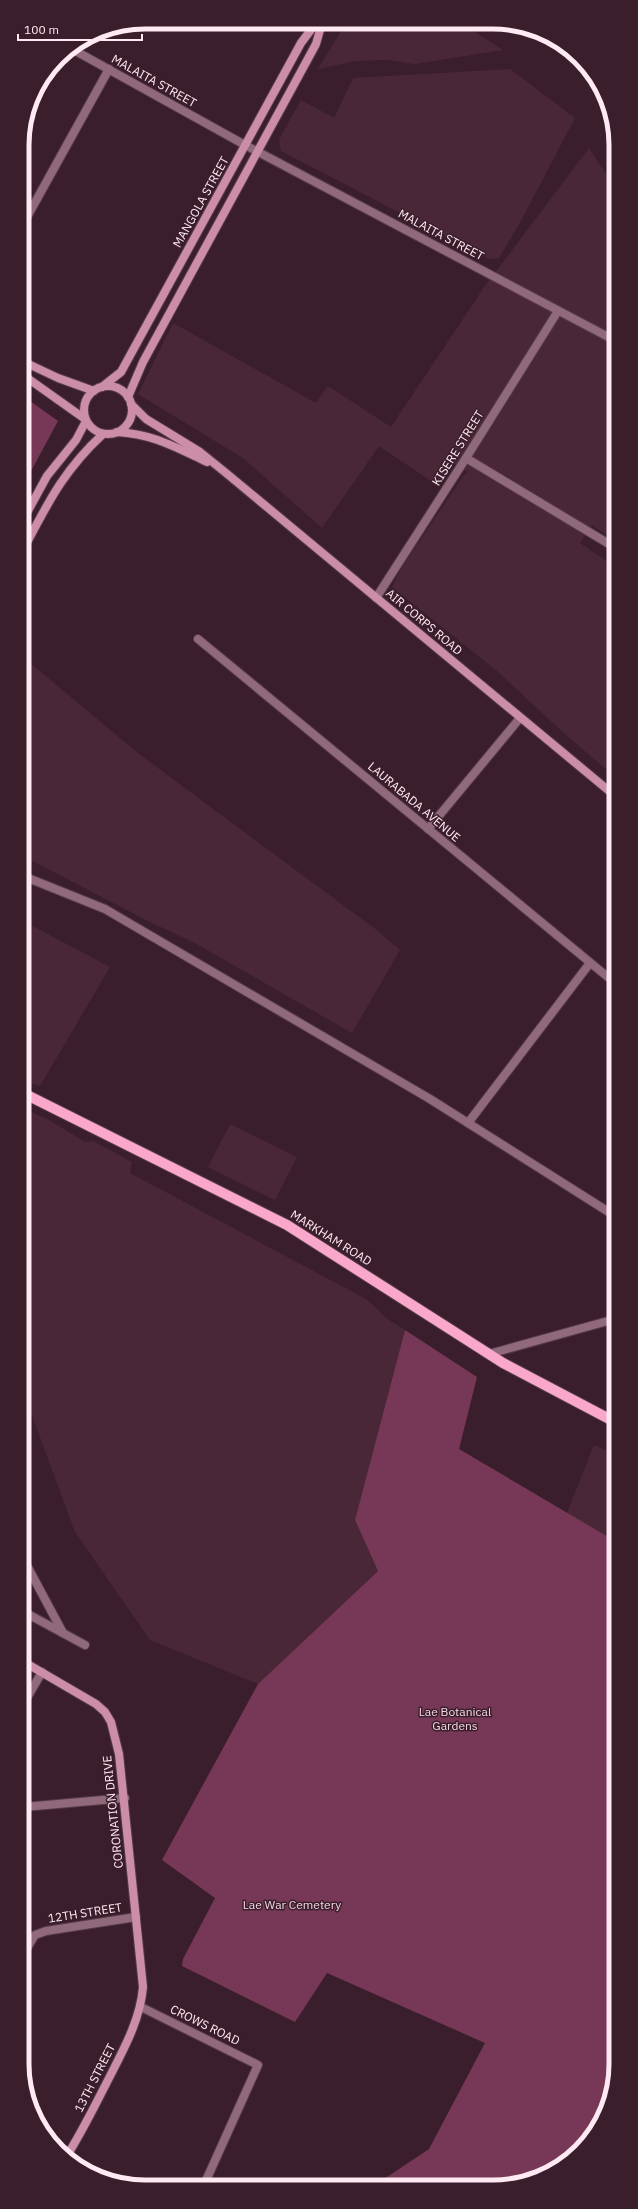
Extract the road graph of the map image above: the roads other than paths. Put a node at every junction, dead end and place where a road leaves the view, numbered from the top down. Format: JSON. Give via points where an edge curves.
{"nodes":[{"id":1,"x":312,"y":29,"type":"edge"},
{"id":2,"x":320,"y":29,"type":"edge"},
{"id":3,"x":77,"y":52,"type":"edge"},
{"id":4,"x":108,"y":69,"type":"junction"},
{"id":5,"x":245,"y":145,"type":"junction"},
{"id":6,"x":257,"y":151,"type":"junction"},
{"id":7,"x":29,"y":213,"type":"edge"},
{"id":8,"x":558,"y":311,"type":"junction"},
{"id":9,"x":609,"y":337,"type":"edge"},
{"id":10,"x":29,"y":364,"type":"edge"},
{"id":11,"x":29,"y":380,"type":"edge"},
{"id":12,"x":102,"y":387,"type":"junction"},
{"id":13,"x":94,"y":391,"type":"junction"},
{"id":14,"x":129,"y":400,"type":"junction"},
{"id":15,"x":85,"y":420,"type":"junction"},
{"id":16,"x":117,"y":432,"type":"junction"},
{"id":17,"x":103,"y":434,"type":"junction"},
{"id":18,"x":466,"y":458,"type":"junction"},
{"id":19,"x":218,"y":467,"type":"junction"},
{"id":20,"x":29,"y":509,"type":"edge"},
{"id":21,"x":29,"y":539,"type":"edge"},
{"id":22,"x":609,"y":544,"type":"edge"},
{"id":23,"x":376,"y":598,"type":"junction"},
{"id":24,"x":198,"y":639,"type":"dead end"},
{"id":25,"x":520,"y":718,"type":"junction"},
{"id":26,"x":609,"y":791,"type":"edge"},
{"id":27,"x":428,"y":829,"type":"junction"},
{"id":28,"x":29,"y":878,"type":"edge"},
{"id":29,"x":590,"y":963,"type":"junction"},
{"id":30,"x":609,"y":978,"type":"edge"},
{"id":31,"x":29,"y":1096,"type":"edge"},
{"id":32,"x":468,"y":1123,"type":"junction"},
{"id":33,"x":609,"y":1212,"type":"edge"},
{"id":34,"x":609,"y":1322,"type":"edge"},
{"id":35,"x":489,"y":1354,"type":"junction"},
{"id":36,"x":609,"y":1419,"type":"edge"},
{"id":37,"x":29,"y":1569,"type":"edge"},
{"id":38,"x":29,"y":1615,"type":"edge"},
{"id":39,"x":63,"y":1633,"type":"junction"},
{"id":40,"x":84,"y":1645,"type":"dead end"},
{"id":41,"x":29,"y":1665,"type":"edge"},
{"id":42,"x":42,"y":1672,"type":"junction"},
{"id":43,"x":29,"y":1694,"type":"edge"},
{"id":44,"x":124,"y":1798,"type":"junction"},
{"id":45,"x":29,"y":1807,"type":"edge"},
{"id":46,"x":136,"y":1917,"type":"junction"},
{"id":47,"x":29,"y":1945,"type":"edge"},
{"id":48,"x":141,"y":2007,"type":"junction"},
{"id":49,"x":69,"y":2152,"type":"edge"},
{"id":50,"x":206,"y":2180,"type":"edge"}],
"edges":[{"from":1,"to":5,"type":"street","name":"MANGOLA STREET","via":[[301,43]]},
{"from":2,"to":6,"type":"street","name":"MANGOLA STREET","via":[[316,44]]},
{"from":3,"to":4,"type":"street","name":"MALAITA STREET"},
{"from":4,"to":5,"type":"street","name":"MALAITA STREET"},
{"from":4,"to":7,"type":"street"},
{"from":5,"to":6,"type":"street","name":"MALAITA STREET"},
{"from":5,"to":12,"type":"street","name":"MANGOLA STREET","via":[[121,372]]},
{"from":6,"to":8,"type":"street","name":"MALAITA STREET"},
{"from":6,"to":14,"type":"street","name":"MANGOLA STREET","via":[[142,362]]},
{"from":8,"to":9,"type":"street","name":"MALAITA STREET"},
{"from":8,"to":18,"type":"street","name":"KISERE STREET"},
{"from":10,"to":13,"type":"street","via":[[58,378]]},
{"from":11,"to":15,"type":"street"},
{"from":12,"to":13,"type":"street"},
{"from":12,"to":14,"type":"street","via":[[116,388]]},
{"from":13,"to":15,"type":"street","via":[[86,400]]},
{"from":14,"to":16,"type":"street","via":[[131,417],[123,429]]},
{"from":14,"to":19,"type":"street","name":"AIR CORPS ROAD","via":[[146,418],[200,452]]},
{"from":15,"to":17,"type":"street","via":[[90,427]]},
{"from":15,"to":20,"type":"street","via":[[76,440],[47,476]]},
{"from":16,"to":17,"type":"street"},
{"from":16,"to":19,"type":"street","name":"AIR CORPS ROAD","via":[[159,439]]},
{"from":17,"to":21,"type":"street","via":[[77,459],[56,488]]},
{"from":18,"to":22,"type":"street"},
{"from":18,"to":23,"type":"street","name":"KISERE STREET"},
{"from":19,"to":23,"type":"street","name":"AIR CORPS ROAD"},
{"from":23,"to":25,"type":"street","name":"AIR CORPS ROAD"},
{"from":24,"to":27,"type":"street","name":"LAURABADA AVENUE"},
{"from":25,"to":26,"type":"street","name":"AIR CORPS ROAD"},
{"from":25,"to":27,"type":"street"},
{"from":27,"to":29,"type":"street","name":"LAURABADA AVENUE"},
{"from":28,"to":32,"type":"street","via":[[105,909]]},
{"from":29,"to":30,"type":"street","name":"LAURABADA AVENUE"},
{"from":29,"to":32,"type":"street"},
{"from":31,"to":35,"type":"main road","name":"MARKHAM ROAD","via":[[287,1225]]},
{"from":32,"to":33,"type":"street"},
{"from":34,"to":35,"type":"street"},
{"from":35,"to":36,"type":"main road","name":"MARKHAM ROAD"},
{"from":37,"to":39,"type":"street"},
{"from":38,"to":39,"type":"street"},
{"from":39,"to":40,"type":"street"},
{"from":41,"to":42,"type":"street","name":"CORONATION DRIVE"},
{"from":42,"to":43,"type":"street"},
{"from":42,"to":44,"type":"street","name":"CORONATION DRIVE","via":[[105,1712],[115,1733]]},
{"from":44,"to":45,"type":"street"},
{"from":44,"to":46,"type":"street","name":"CORONATION DRIVE"},
{"from":46,"to":47,"type":"street","name":"12TH STREET","via":[[46,1931],[35,1935]]},
{"from":46,"to":48,"type":"street","name":"CORONATION DRIVE","via":[[143,1986]]},
{"from":48,"to":49,"type":"street","name":"13TH STREET","via":[[132,2031]]},
{"from":48,"to":50,"type":"street","name":"CROWS ROAD","via":[[258,2065]]}]}
